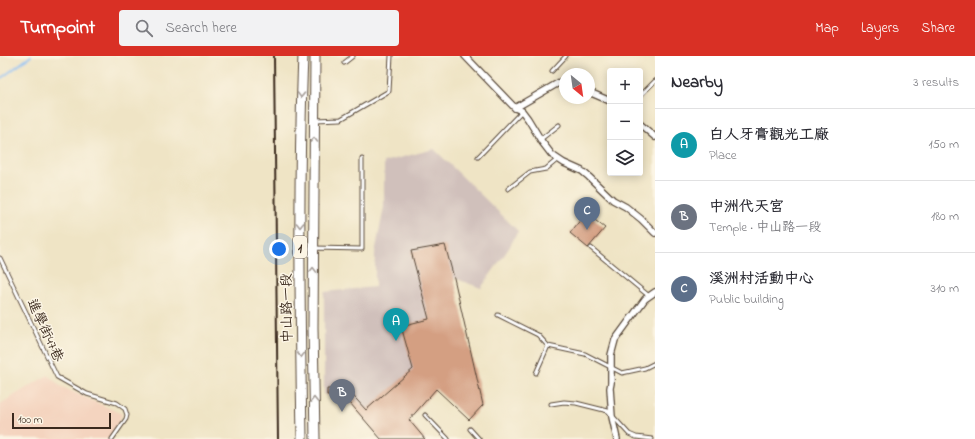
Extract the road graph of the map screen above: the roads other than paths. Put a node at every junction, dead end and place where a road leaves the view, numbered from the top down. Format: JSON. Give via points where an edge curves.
{"nodes":[{"id":1,"x":303,"y":56,"type":"edge"},
{"id":2,"x":315,"y":56,"type":"edge"},
{"id":3,"x":353,"y":56,"type":"edge"},
{"id":4,"x":391,"y":56,"type":"edge"},
{"id":5,"x":566,"y":56,"type":"edge"},
{"id":6,"x":467,"y":57,"type":"edge"},
{"id":7,"x":344,"y":63,"type":"dead end"},
{"id":8,"x":552,"y":71,"type":"dead end"},
{"id":9,"x":655,"y":81,"type":"edge"},
{"id":10,"x":559,"y":83,"type":"edge"},
{"id":11,"x":643,"y":93,"type":"edge"},
{"id":12,"x":595,"y":95,"type":"edge"},
{"id":13,"x":607,"y":101,"type":"edge"},
{"id":14,"x":515,"y":108,"type":"junction"},
{"id":15,"x":522,"y":111,"type":"junction"},
{"id":16,"x":314,"y":120,"type":"junction"},
{"id":17,"x":559,"y":125,"type":"dead end"},
{"id":18,"x":643,"y":127,"type":"edge"},
{"id":19,"x":655,"y":137,"type":"edge"},
{"id":20,"x":541,"y":139,"type":"junction"},
{"id":21,"x":478,"y":157,"type":"dead end"},
{"id":22,"x":362,"y":159,"type":"dead end"},
{"id":23,"x":558,"y":159,"type":"junction"},
{"id":24,"x":508,"y":188,"type":"dead end"},
{"id":25,"x":655,"y":233,"type":"edge"},
{"id":26,"x":314,"y":248,"type":"junction"},
{"id":27,"x":591,"y":248,"type":"dead end"},
{"id":28,"x":300,"y":249,"type":"junction"},
{"id":29,"x":0,"y":258,"type":"edge"},
{"id":30,"x":655,"y":292,"type":"edge"},
{"id":31,"x":649,"y":296,"type":"junction"},
{"id":32,"x":498,"y":315,"type":"dead end"},
{"id":33,"x":548,"y":346,"type":"junction"},
{"id":34,"x":655,"y":363,"type":"edge"},
{"id":35,"x":610,"y":367,"type":"junction"},
{"id":36,"x":536,"y":373,"type":"dead end"},
{"id":37,"x":551,"y":404,"type":"dead end"},
{"id":38,"x":425,"y":415,"type":"dead end"},
{"id":39,"x":612,"y":417,"type":"junction"},
{"id":40,"x":470,"y":429,"type":"dead end"},
{"id":41,"x":112,"y":439,"type":"edge"},
{"id":42,"x":302,"y":439,"type":"edge"},
{"id":43,"x":315,"y":439,"type":"edge"},
{"id":44,"x":448,"y":439,"type":"edge"},
{"id":45,"x":479,"y":439,"type":"edge"},
{"id":46,"x":617,"y":439,"type":"edge"},
{"id":47,"x":652,"y":439,"type":"edge"}],
"edges":[{"from":1,"to":28,"type":"main road","name":"中山路一段","number":"1","one_way":true},
{"from":2,"to":16,"type":"main road","name":"中山路一段","number":"1"},
{"from":3,"to":7,"type":"lane"},
{"from":4,"to":16,"type":"lane","via":[[388,91],[341,119]]},
{"from":5,"to":8,"type":"lane"},
{"from":6,"to":14,"type":"street"},
{"from":9,"to":11,"type":"lane"},
{"from":10,"to":14,"type":"street"},
{"from":12,"to":13,"type":"street"},
{"from":14,"to":15,"type":"street"},
{"from":15,"to":20,"type":"street"},
{"from":15,"to":21,"type":"lane"},
{"from":26,"to":16,"type":"main road","name":"中山路一段","number":"1","one_way":true},
{"from":17,"to":20,"type":"lane"},
{"from":18,"to":19,"type":"street"},
{"from":20,"to":23,"type":"street"},
{"from":22,"to":26,"type":"lane","via":[[362,249]]},
{"from":23,"to":24,"type":"lane","via":[[546,169],[530,172]]},
{"from":23,"to":25,"type":"street","via":[[582,171],[613,200],[626,207]]},
{"from":26,"to":28,"type":"lane"},
{"from":43,"to":26,"type":"main road","name":"中山路一段","number":"1","one_way":true},
{"from":27,"to":31,"type":"lane"},
{"from":28,"to":42,"type":"main road","name":"中山路一段","number":"1","one_way":true},
{"from":29,"to":41,"type":"lane","name":"進學街47巷","via":[[57,377],[87,394],[117,403],[125,409],[126,419]]},
{"from":30,"to":31,"type":"street"},
{"from":31,"to":35,"type":"street","via":[[615,340]]},
{"from":32,"to":33,"type":"lane","via":[[538,335]]},
{"from":33,"to":35,"type":"lane","via":[[585,354]]},
{"from":33,"to":36,"type":"lane"},
{"from":34,"to":35,"type":"lane","via":[[645,368],[622,372]]},
{"from":35,"to":39,"type":"street"},
{"from":37,"to":39,"type":"lane","via":[[576,403],[608,411]]},
{"from":38,"to":44,"type":"lane"},
{"from":39,"to":46,"type":"street"},
{"from":39,"to":47,"type":"lane","via":[[629,434]]},
{"from":40,"to":45,"type":"lane"}]}
